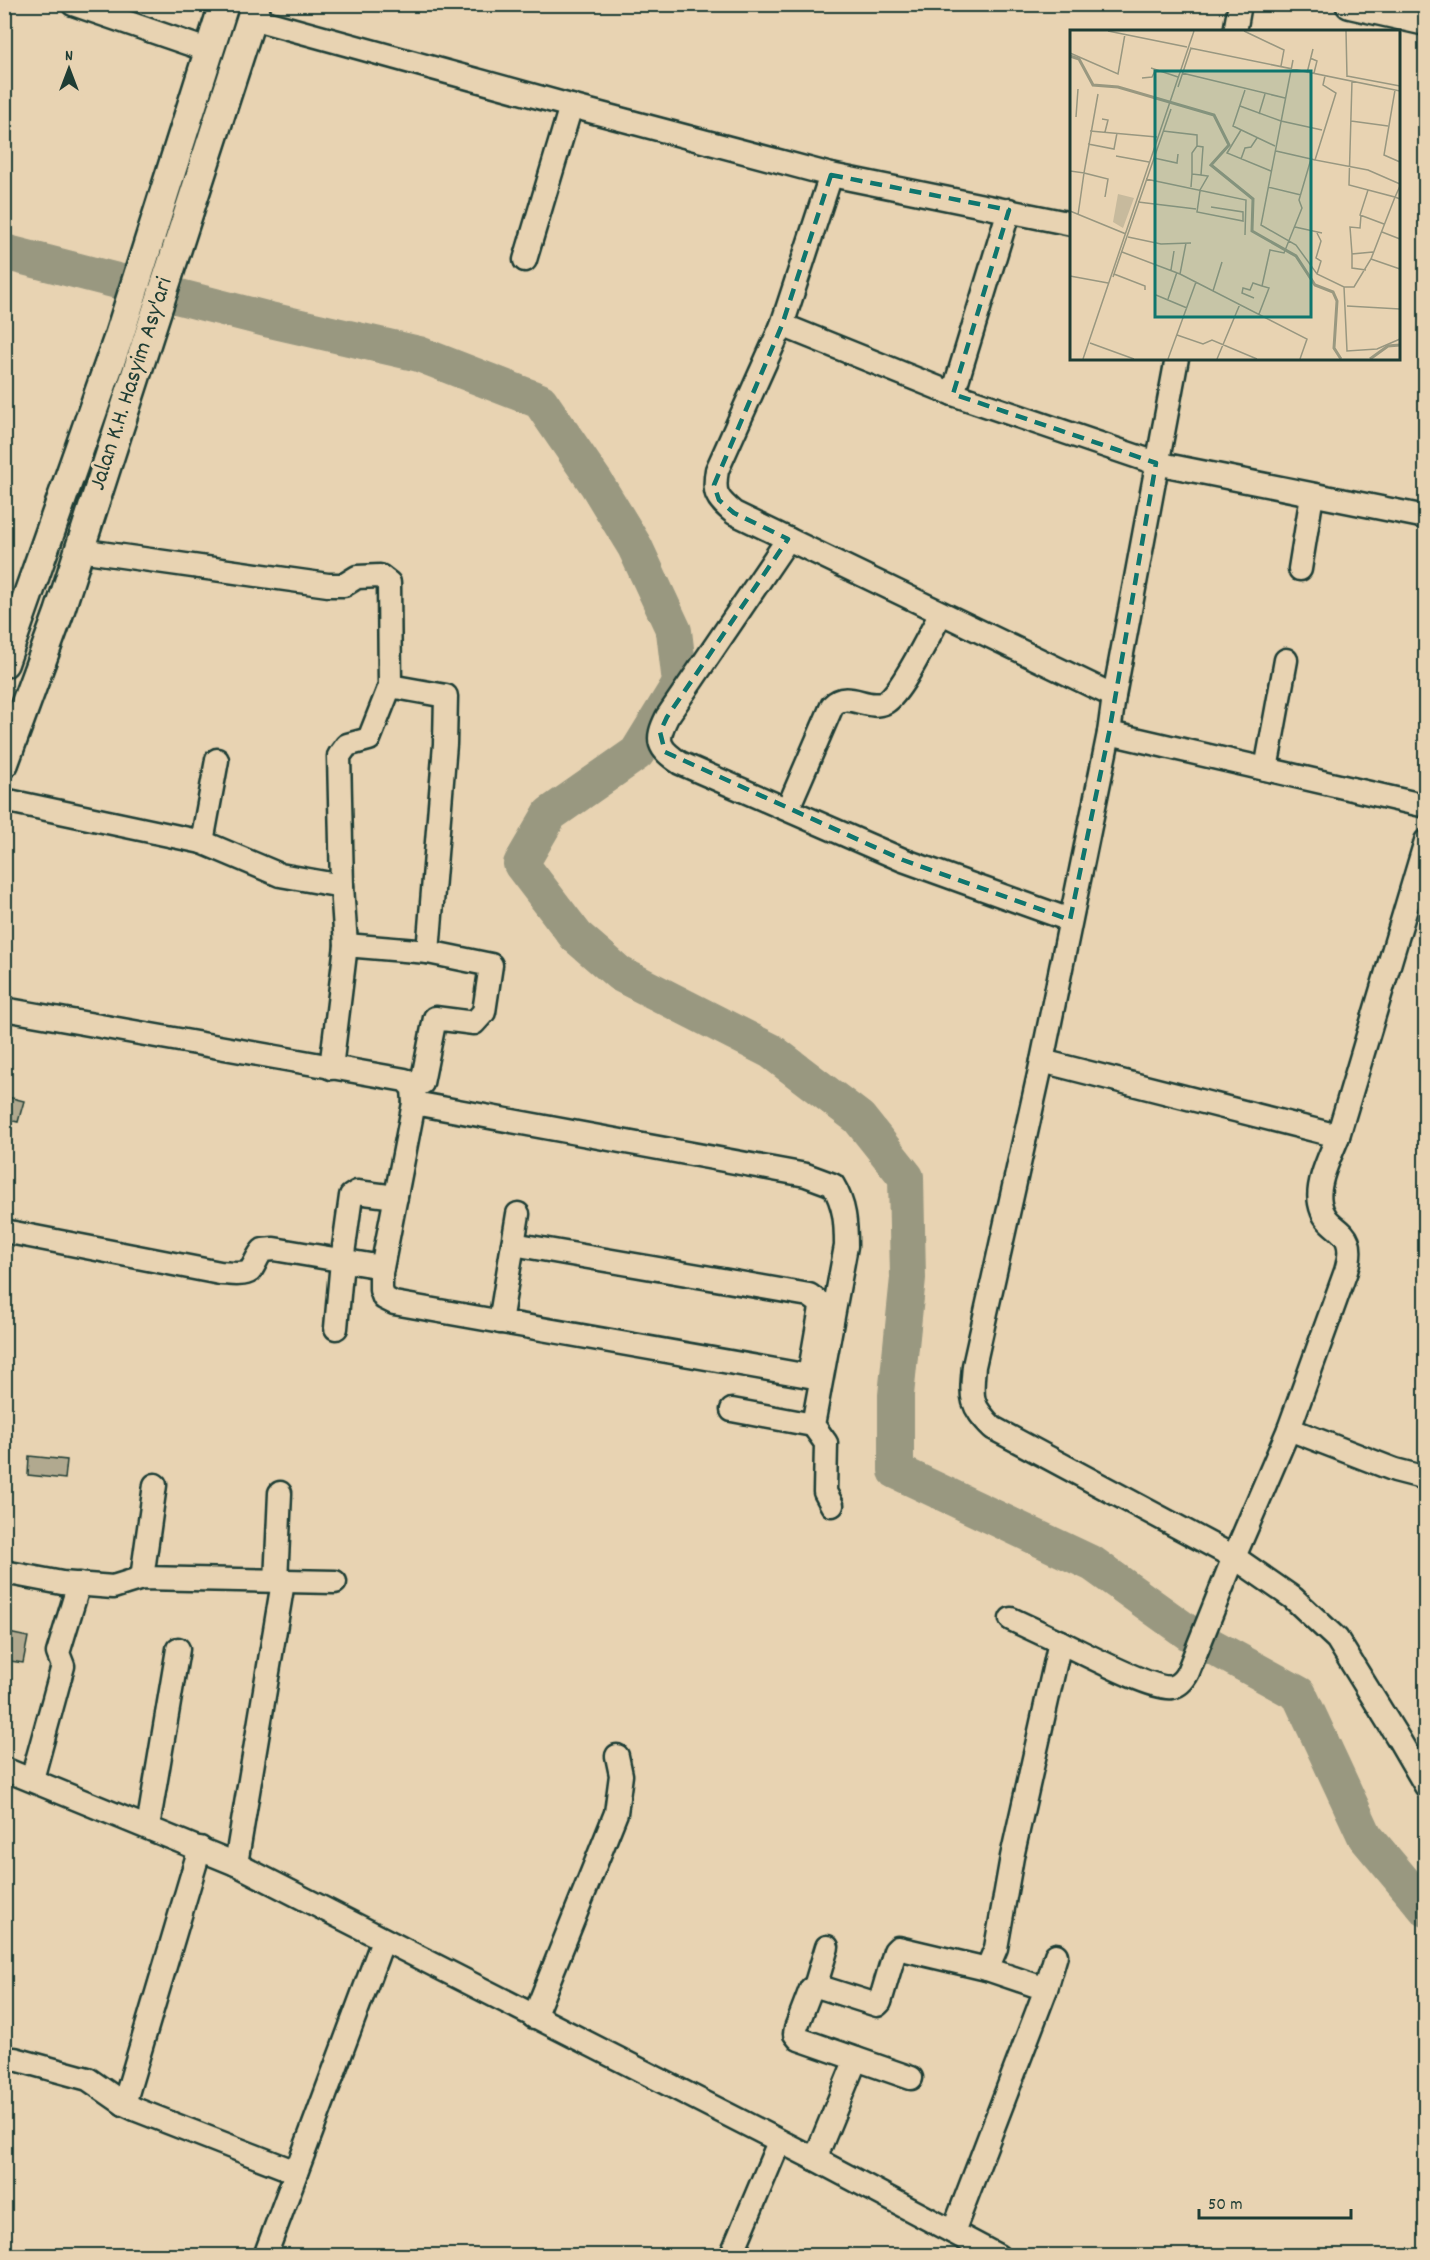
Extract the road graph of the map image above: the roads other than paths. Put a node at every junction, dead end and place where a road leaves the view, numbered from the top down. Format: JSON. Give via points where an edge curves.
{"nodes":[{"id":1,"x":73,"y":4,"type":"edge"},
{"id":2,"x":224,"y":4,"type":"edge"},
{"id":3,"x":1240,"y":4,"type":"edge"},
{"id":4,"x":1350,"y":4,"type":"edge"},
{"id":5,"x":1397,"y":9,"type":"edge"},
{"id":6,"x":254,"y":11,"type":"edge"},
{"id":7,"x":1425,"y":21,"type":"edge"},
{"id":8,"x":1235,"y":30,"type":"edge"},
{"id":9,"x":210,"y":51,"type":"junction"},
{"id":10,"x":237,"y":62,"type":"junction"},
{"id":11,"x":571,"y":106,"type":"junction"},
{"id":12,"x":831,"y":175,"type":"junction"},
{"id":13,"x":1009,"y":210,"type":"junction"},
{"id":14,"x":1070,"y":224,"type":"edge"},
{"id":15,"x":525,"y":260,"type":"dead end"},
{"id":16,"x":782,"y":325,"type":"junction"},
{"id":17,"x":1177,"y":360,"type":"edge"},
{"id":18,"x":953,"y":394,"type":"junction"},
{"id":19,"x":1156,"y":463,"type":"junction"},
{"id":20,"x":1312,"y":495,"type":"junction"},
{"id":21,"x":1425,"y":518,"type":"edge"},
{"id":22,"x":788,"y":539,"type":"junction"},
{"id":23,"x":79,"y":550,"type":"junction"},
{"id":24,"x":1300,"y":569,"type":"dead end"},
{"id":25,"x":14,"y":609,"type":"edge"},
{"id":26,"x":941,"y":614,"type":"junction"},
{"id":27,"x":1286,"y":660,"type":"dead end"},
{"id":28,"x":4,"y":663,"type":"edge"},
{"id":29,"x":390,"y":686,"type":"junction"},
{"id":30,"x":1114,"y":696,"type":"junction"},
{"id":31,"x":1109,"y":733,"type":"junction"},
{"id":32,"x":217,"y":760,"type":"dead end"},
{"id":33,"x":4,"y":763,"type":"edge"},
{"id":34,"x":1266,"y":769,"type":"junction"},
{"id":35,"x":4,"y":800,"type":"edge"},
{"id":36,"x":1425,"y":806,"type":"edge"},
{"id":37,"x":788,"y":808,"type":"junction"},
{"id":38,"x":1425,"y":841,"type":"edge"},
{"id":39,"x":202,"y":842,"type":"junction"},
{"id":40,"x":342,"y":886,"type":"junction"},
{"id":41,"x":1070,"y":920,"type":"junction"},
{"id":42,"x":346,"y":945,"type":"junction"},
{"id":43,"x":428,"y":952,"type":"junction"},
{"id":44,"x":4,"y":1010,"type":"edge"},
{"id":45,"x":1042,"y":1061,"type":"junction"},
{"id":46,"x":331,"y":1068,"type":"junction"},
{"id":47,"x":414,"y":1095,"type":"junction"},
{"id":48,"x":1338,"y":1136,"type":"junction"},
{"id":49,"x":396,"y":1197,"type":"junction"},
{"id":50,"x":518,"y":1214,"type":"dead end"},
{"id":51,"x":4,"y":1231,"type":"edge"},
{"id":52,"x":513,"y":1244,"type":"junction"},
{"id":53,"x":342,"y":1261,"type":"junction"},
{"id":54,"x":382,"y":1267,"type":"junction"},
{"id":55,"x":500,"y":1322,"type":"junction"},
{"id":56,"x":336,"y":1328,"type":"dead end"},
{"id":57,"x":815,"y":1377,"type":"junction"},
{"id":58,"x":732,"y":1410,"type":"dead end"},
{"id":59,"x":813,"y":1425,"type":"junction"},
{"id":60,"x":1289,"y":1429,"type":"junction"},
{"id":61,"x":1425,"y":1479,"type":"edge"},
{"id":62,"x":155,"y":1485,"type":"dead end"},
{"id":63,"x":280,"y":1493,"type":"dead end"},
{"id":64,"x":832,"y":1505,"type":"dead end"},
{"id":65,"x":1234,"y":1557,"type":"junction"},
{"id":66,"x":4,"y":1572,"type":"edge"},
{"id":67,"x":142,"y":1578,"type":"junction"},
{"id":68,"x":280,"y":1582,"type":"junction"},
{"id":69,"x":335,"y":1582,"type":"dead end"},
{"id":70,"x":79,"y":1584,"type":"junction"},
{"id":71,"x":1011,"y":1619,"type":"dead end"},
{"id":72,"x":1060,"y":1642,"type":"junction"},
{"id":73,"x":178,"y":1649,"type":"dead end"},
{"id":74,"x":617,"y":1756,"type":"dead end"},
{"id":75,"x":4,"y":1769,"type":"edge"},
{"id":76,"x":32,"y":1779,"type":"junction"},
{"id":77,"x":1425,"y":1786,"type":"edge"},
{"id":78,"x":148,"y":1827,"type":"junction"},
{"id":79,"x":200,"y":1848,"type":"junction"},
{"id":80,"x":236,"y":1864,"type":"junction"},
{"id":81,"x":383,"y":1940,"type":"junction"},
{"id":82,"x":827,"y":1947,"type":"dead end"},
{"id":83,"x":1056,"y":1955,"type":"dead end"},
{"id":84,"x":987,"y":1969,"type":"junction"},
{"id":85,"x":815,"y":1987,"type":"junction"},
{"id":86,"x":1046,"y":1989,"type":"junction"},
{"id":87,"x":534,"y":2017,"type":"junction"},
{"id":88,"x":15,"y":2059,"type":"dead end"},
{"id":89,"x":856,"y":2059,"type":"junction"},
{"id":90,"x":911,"y":2078,"type":"dead end"},
{"id":91,"x":124,"y":2104,"type":"junction"},
{"id":92,"x":779,"y":2142,"type":"junction"},
{"id":93,"x":815,"y":2159,"type":"junction"},
{"id":94,"x":296,"y":2172,"type":"junction"},
{"id":95,"x":953,"y":2232,"type":"junction"},
{"id":96,"x":265,"y":2256,"type":"edge"},
{"id":97,"x":731,"y":2256,"type":"edge"},
{"id":98,"x":998,"y":2256,"type":"edge"}],
"edges":[{"from":1,"to":9,"type":"street"},
{"from":2,"to":9,"type":"main road","name":"Jalan K.H. Hasyim Asy'ari"},
{"from":3,"to":8,"type":"street"},
{"from":4,"to":5,"type":"main road"},
{"from":5,"to":7,"type":"main road"},
{"from":6,"to":10,"type":"main road","name":"Jalan K.H. Hasyim Asy'ari"},
{"from":6,"to":11,"type":"street"},
{"from":9,"to":10,"type":"main road"},
{"from":9,"to":25,"type":"main road","name":"Jalan K.H. Hasyim Asy'ari","via":[[119,336]]},
{"from":10,"to":23,"type":"main road","name":"Jalan K.H. Hasyim Asy'ari"},
{"from":11,"to":12,"type":"street"},
{"from":11,"to":15,"type":"street"},
{"from":12,"to":13,"type":"street"},
{"from":12,"to":16,"type":"street"},
{"from":13,"to":14,"type":"street"},
{"from":13,"to":18,"type":"street"},
{"from":16,"to":18,"type":"street"},
{"from":16,"to":22,"type":"street","via":[[717,470],[714,485],[719,500],[734,513]]},
{"from":17,"to":19,"type":"street"},
{"from":18,"to":19,"type":"street"},
{"from":19,"to":20,"type":"street"},
{"from":19,"to":30,"type":"street"},
{"from":20,"to":21,"type":"street"},
{"from":20,"to":24,"type":"street"},
{"from":22,"to":26,"type":"street"},
{"from":22,"to":37,"type":"street","via":[[660,732],[665,752],[680,762]]},
{"from":23,"to":29,"type":"street","via":[[328,585],[380,576],[389,583]]},
{"from":23,"to":33,"type":"main road","name":"Jalan K.H. Hasyim Asy'ari"},
{"from":25,"to":28,"type":"main road","name":"Jalan K.H. Hasyim Asy'ari"},
{"from":26,"to":30,"type":"street"},
{"from":26,"to":37,"type":"street","via":[[899,688],[886,702],[877,705],[846,699],[832,706]]},
{"from":27,"to":34,"type":"street"},
{"from":29,"to":40,"type":"street","via":[[369,740],[347,745],[339,756]]},
{"from":29,"to":43,"type":"street","via":[[446,696]]},
{"from":30,"to":31,"type":"street"},
{"from":31,"to":34,"type":"street"},
{"from":31,"to":41,"type":"street"},
{"from":32,"to":39,"type":"street"},
{"from":34,"to":36,"type":"street"},
{"from":35,"to":39,"type":"street"},
{"from":37,"to":41,"type":"street","via":[[903,860]]},
{"from":38,"to":48,"type":"street"},
{"from":39,"to":40,"type":"street","via":[[280,875]]},
{"from":40,"to":42,"type":"street"},
{"from":41,"to":45,"type":"street"},
{"from":42,"to":43,"type":"street"},
{"from":42,"to":46,"type":"street"},
{"from":43,"to":47,"type":"street","via":[[492,965],[484,1012],[474,1023],[435,1018],[422,1083]]},
{"from":44,"to":46,"type":"street"},
{"from":45,"to":48,"type":"street"},
{"from":45,"to":65,"type":"street","via":[[974,1366],[972,1390],[976,1411],[993,1428]]},
{"from":46,"to":47,"type":"street","via":[[405,1080]]},
{"from":47,"to":49,"type":"street"},
{"from":47,"to":57,"type":"street","via":[[536,1127],[806,1175],[833,1185],[842,1200],[846,1246]]},
{"from":48,"to":60,"type":"street","via":[[1321,1183],[1319,1201],[1323,1214],[1348,1239],[1351,1255]]},
{"from":49,"to":53,"type":"street","via":[[353,1193]]},
{"from":49,"to":54,"type":"street"},
{"from":50,"to":52,"type":"street"},
{"from":51,"to":53,"type":"street","via":[[220,1273],[250,1270],[263,1250]]},
{"from":52,"to":55,"type":"street"},
{"from":52,"to":57,"type":"street","via":[[809,1295],[821,1308]]},
{"from":53,"to":54,"type":"street"},
{"from":53,"to":56,"type":"street"},
{"from":54,"to":55,"type":"street","via":[[381,1290],[384,1298],[394,1303]]},
{"from":55,"to":57,"type":"street"},
{"from":57,"to":59,"type":"street"},
{"from":58,"to":59,"type":"street"},
{"from":59,"to":64,"type":"street","via":[[826,1443],[825,1492]]},
{"from":60,"to":61,"type":"street"},
{"from":60,"to":65,"type":"street"},
{"from":62,"to":67,"type":"street"},
{"from":63,"to":68,"type":"street"},
{"from":65,"to":72,"type":"street","via":[[1197,1653],[1183,1681],[1171,1688],[1150,1684]]},
{"from":65,"to":77,"type":"street","via":[[1293,1598],[1337,1639]]},
{"from":66,"to":70,"type":"street"},
{"from":67,"to":68,"type":"street"},
{"from":67,"to":70,"type":"street","via":[[113,1587]]},
{"from":68,"to":69,"type":"street"},
{"from":68,"to":80,"type":"street"},
{"from":70,"to":76,"type":"street","via":[[58,1653],[63,1666]]},
{"from":71,"to":72,"type":"street"},
{"from":72,"to":84,"type":"street","via":[[996,1948]]},
{"from":73,"to":78,"type":"street"},
{"from":74,"to":87,"type":"street","via":[[621,1775],[616,1813]]},
{"from":75,"to":76,"type":"street"},
{"from":76,"to":78,"type":"street"},
{"from":78,"to":79,"type":"street"},
{"from":79,"to":80,"type":"street"},
{"from":79,"to":91,"type":"street"},
{"from":80,"to":81,"type":"street"},
{"from":81,"to":87,"type":"street"},
{"from":81,"to":94,"type":"street"},
{"from":82,"to":85,"type":"street"},
{"from":83,"to":86,"type":"street"},
{"from":84,"to":85,"type":"street","via":[[898,1948],[877,2005]]},
{"from":84,"to":86,"type":"street"},
{"from":85,"to":89,"type":"street","via":[[795,2034]]},
{"from":86,"to":95,"type":"street"},
{"from":87,"to":92,"type":"street"},
{"from":88,"to":91,"type":"street","via":[[88,2079]]},
{"from":89,"to":90,"type":"street"},
{"from":89,"to":93,"type":"street"},
{"from":91,"to":94,"type":"street"},
{"from":92,"to":93,"type":"street"},
{"from":92,"to":97,"type":"street"},
{"from":93,"to":95,"type":"street"},
{"from":94,"to":96,"type":"street"},
{"from":95,"to":98,"type":"street"}]}
